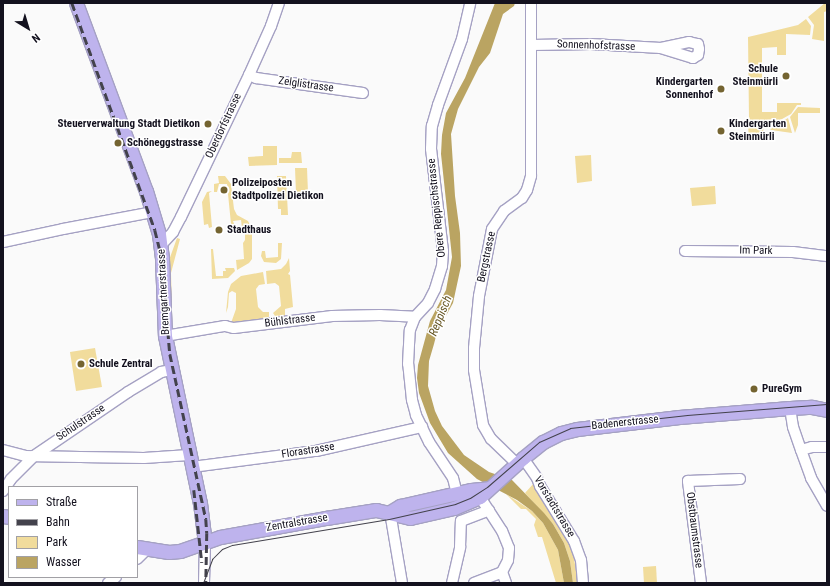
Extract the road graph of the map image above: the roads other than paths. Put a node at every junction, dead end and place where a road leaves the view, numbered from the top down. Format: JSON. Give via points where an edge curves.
{"nodes":[{"id":1,"x":76,"y":3,"type":"edge"},
{"id":2,"x":279,"y":3,"type":"edge"},
{"id":3,"x":470,"y":3,"type":"edge"},
{"id":4,"x":531,"y":3,"type":"edge"},
{"id":5,"x":532,"y":45,"type":"junction"},
{"id":6,"x":661,"y":48,"type":"dead end"},
{"id":7,"x":249,"y":75,"type":"junction"},
{"id":8,"x":363,"y":93,"type":"dead end"},
{"id":9,"x":153,"y":212,"type":"junction"},
{"id":10,"x":3,"y":242,"type":"edge"},
{"id":11,"x":161,"y":245,"type":"junction"},
{"id":12,"x":685,"y":251,"type":"dead end"},
{"id":13,"x":827,"y":256,"type":"edge"},
{"id":14,"x":415,"y":317,"type":"junction"},
{"id":15,"x":165,"y":336,"type":"junction"},
{"id":16,"x":171,"y":370,"type":"junction"},
{"id":17,"x":827,"y":402,"type":"edge"},
{"id":18,"x":812,"y":407,"type":"junction"},
{"id":19,"x":790,"y":408,"type":"junction"},
{"id":20,"x":827,"y":410,"type":"edge"},
{"id":21,"x":422,"y":427,"type":"junction"},
{"id":22,"x":827,"y":447,"type":"edge"},
{"id":23,"x":3,"y":450,"type":"edge"},
{"id":24,"x":801,"y":450,"type":"junction"},
{"id":25,"x":34,"y":456,"type":"junction"},
{"id":26,"x":190,"y":461,"type":"junction"},
{"id":27,"x":519,"y":461,"type":"junction"},
{"id":28,"x":740,"y":479,"type":"dead end"},
{"id":29,"x":3,"y":491,"type":"edge"},
{"id":30,"x":485,"y":499,"type":"junction"},
{"id":31,"x":459,"y":500,"type":"junction"},
{"id":32,"x":827,"y":506,"type":"edge"},
{"id":33,"x":390,"y":512,"type":"junction"},
{"id":34,"x":205,"y":543,"type":"junction"},
{"id":35,"x":142,"y":548,"type":"edge"},
{"id":36,"x":502,"y":572,"type":"junction"},
{"id":37,"x":204,"y":583,"type":"edge"},
{"id":38,"x":402,"y":583,"type":"edge"},
{"id":39,"x":452,"y":583,"type":"edge"},
{"id":40,"x":474,"y":583,"type":"edge"},
{"id":41,"x":506,"y":583,"type":"edge"},
{"id":42,"x":583,"y":583,"type":"edge"},
{"id":43,"x":700,"y":583,"type":"edge"}],
"edges":[{"from":1,"to":9,"type":"main road","name":"Bremgartnerstrasse"},
{"from":2,"to":7,"type":"street","name":"Oberdorfstrasse"},
{"from":3,"to":14,"type":"street","name":"Obere Reppischstrasse","via":[[462,39],[432,126],[431,149],[443,251],[442,266],[436,289]]},
{"from":4,"to":5,"type":"street","name":"Bergstrasse"},
{"from":5,"to":6,"type":"street","name":"Sonnenhofstrasse","via":[[590,44]]},
{"from":5,"to":27,"type":"street","name":"Bergstrasse","via":[[531,176],[528,190],[522,198],[504,211],[492,229],[479,296],[474,348],[474,370],[483,425],[491,439]]},
{"from":7,"to":8,"type":"street","name":"Zelglistrasse"},
{"from":7,"to":11,"type":"street","name":"Oberdorfstrasse","via":[[177,225]]},
{"from":9,"to":10,"type":"street"},
{"from":9,"to":11,"type":"main road","name":"Bremgartnerstrasse"},
{"from":11,"to":15,"type":"main road","name":"Bremgartnerstrasse"},
{"from":12,"to":13,"type":"street","name":"Im Park","via":[[793,252]]},
{"from":14,"to":15,"type":"street","name":"Bühlstrasse","via":[[332,316],[234,328],[225,326]]},
{"from":14,"to":21,"type":"street","name":"Obere Reppischstrasse","via":[[410,330],[408,364],[412,400]]},
{"from":15,"to":16,"type":"main road","name":"Bremgartnerstrasse"},
{"from":16,"to":25,"type":"street","name":"Schulstrasse","via":[[161,372]]},
{"from":16,"to":26,"type":"main road","name":"Bremgartnerstrasse"},
{"from":17,"to":18,"type":"main road","name":"Badenerstrasse"},
{"from":18,"to":19,"type":"main road","name":"Badenerstrasse"},
{"from":18,"to":20,"type":"main road","name":"Badenerstrasse"},
{"from":19,"to":24,"type":"street"},
{"from":19,"to":27,"type":"main road","name":"Badenerstrasse","via":[[578,428],[549,438]]},
{"from":21,"to":26,"type":"street","name":"Florastrasse","via":[[316,451]]},
{"from":21,"to":31,"type":"street","name":"Obere Reppischstrasse","via":[[453,478]]},
{"from":22,"to":24,"type":"street"},
{"from":23,"to":25,"type":"street","name":"Florastrasse"},
{"from":24,"to":32,"type":"street","via":[[811,478]]},
{"from":25,"to":26,"type":"street","name":"Florastrasse"},
{"from":25,"to":29,"type":"street","name":"Schulstrasse"},
{"from":26,"to":34,"type":"main road","name":"Bremgartnerstrasse","via":[[200,503]]},
{"from":27,"to":30,"type":"main road","name":"Badenerstrasse","via":[[503,475]]},
{"from":27,"to":42,"type":"street","name":"Vorstadtstrasse","via":[[537,478],[574,540]]},
{"from":28,"to":43,"type":"street","name":"Obstbaumstrasse","via":[[688,481]]},
{"from":30,"to":31,"type":"main road"},
{"from":30,"to":36,"type":"street","via":[[509,548],[508,560]]},
{"from":30,"to":39,"type":"street","via":[[461,521],[460,547]]},
{"from":31,"to":33,"type":"main road","name":"Zentralstrasse","via":[[400,506]]},
{"from":33,"to":34,"type":"main road","name":"Zentralstrasse","via":[[376,510],[313,520],[237,533]]},
{"from":33,"to":38,"type":"street"},
{"from":34,"to":35,"type":"main road","name":"Zentralstrasse","via":[[180,551]]},
{"from":34,"to":37,"type":"street"},
{"from":36,"to":40,"type":"street"},
{"from":36,"to":41,"type":"street"}]}
